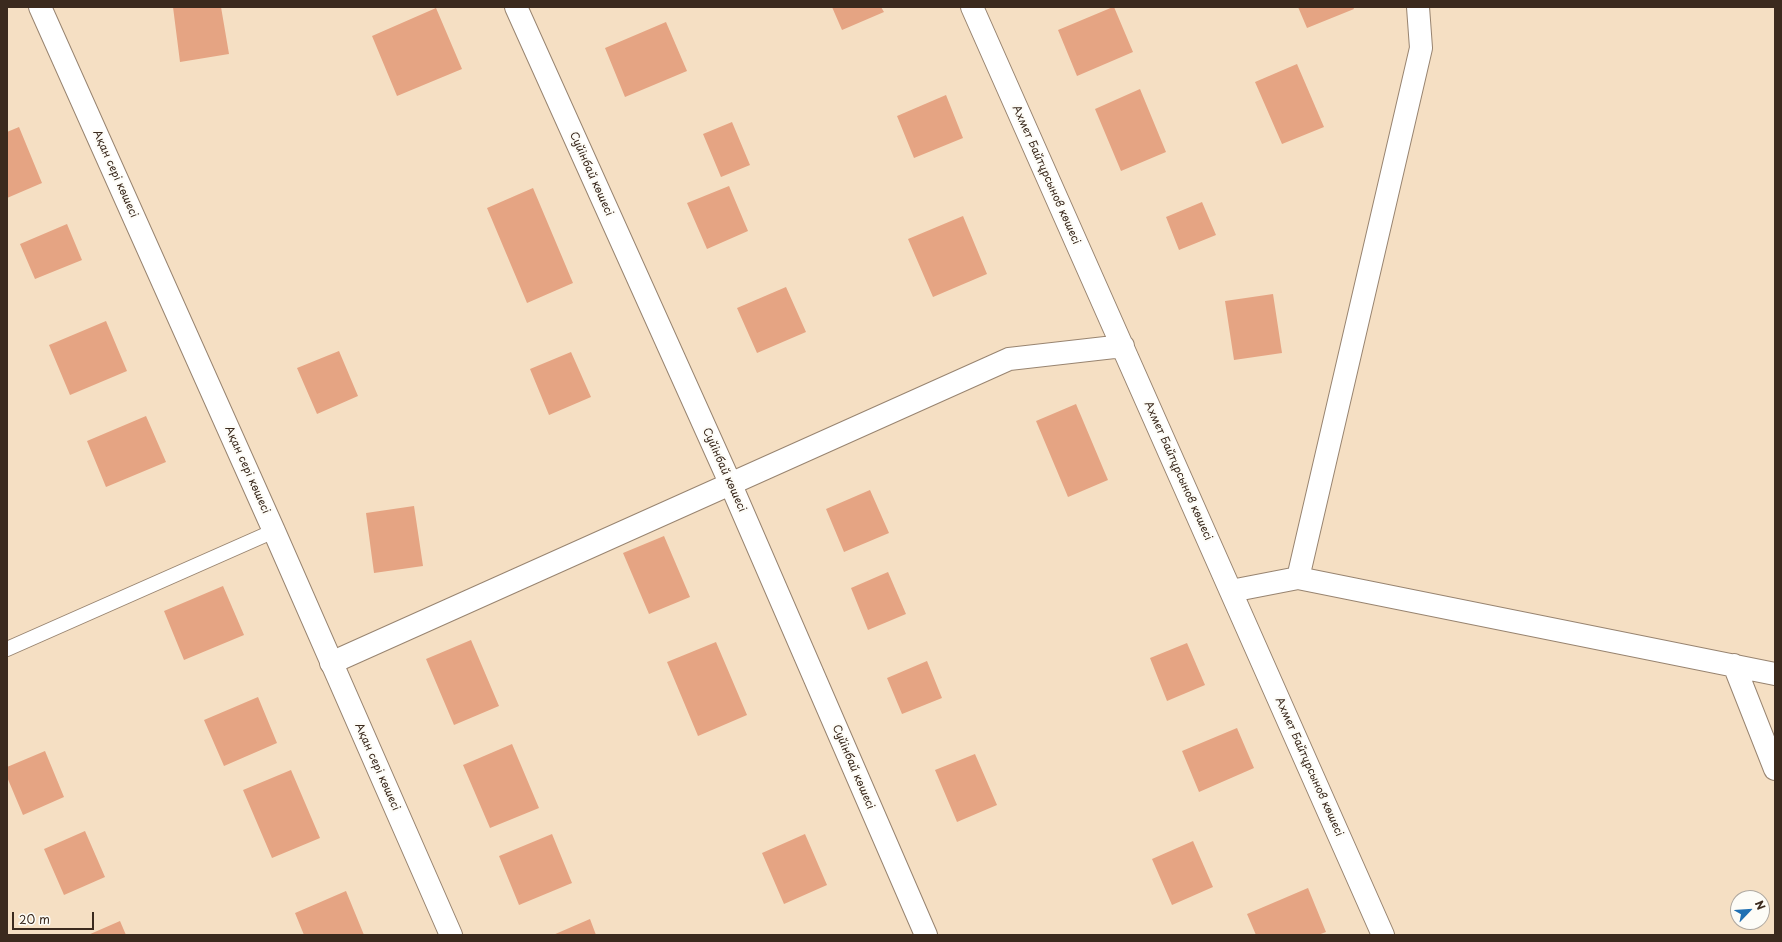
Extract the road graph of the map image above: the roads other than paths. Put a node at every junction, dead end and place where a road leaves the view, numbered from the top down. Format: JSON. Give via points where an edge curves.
{"nodes":[{"id":1,"x":40,"y":7,"type":"edge"},
{"id":2,"x":516,"y":7,"type":"edge"},
{"id":3,"x":972,"y":7,"type":"edge"},
{"id":4,"x":1418,"y":7,"type":"edge"},
{"id":5,"x":1123,"y":346,"type":"junction"},
{"id":6,"x":731,"y":485,"type":"junction"},
{"id":7,"x":274,"y":531,"type":"junction"},
{"id":8,"x":1298,"y":578,"type":"junction"},
{"id":9,"x":1232,"y":591,"type":"junction"},
{"id":10,"x":7,"y":649,"type":"edge"},
{"id":11,"x":331,"y":663,"type":"junction"},
{"id":12,"x":1734,"y":665,"type":"junction"},
{"id":13,"x":1775,"y":674,"type":"edge"},
{"id":14,"x":1775,"y":769,"type":"edge"},
{"id":15,"x":450,"y":935,"type":"edge"},
{"id":16,"x":926,"y":935,"type":"edge"},
{"id":17,"x":1383,"y":935,"type":"edge"}],
"edges":[{"from":1,"to":7,"type":"street","name":"Ақан сері көшесі"},
{"from":2,"to":6,"type":"street","name":"Суйінбай көшесі"},
{"from":3,"to":5,"type":"street","name":"Ахмет Байтұрсынов көшесі"},
{"from":4,"to":8,"type":"street","via":[[1421,48]]},
{"from":5,"to":6,"type":"street","via":[[1009,359]]},
{"from":5,"to":9,"type":"street","name":"Ахмет Байтұрсынов көшесі"},
{"from":6,"to":11,"type":"street"},
{"from":6,"to":16,"type":"street","name":"Суйінбай көшесі"},
{"from":7,"to":10,"type":"lane"},
{"from":7,"to":11,"type":"street","name":"Ақан сері көшесі"},
{"from":8,"to":9,"type":"street"},
{"from":8,"to":12,"type":"street"},
{"from":9,"to":17,"type":"street","name":"Ахмет Байтұрсынов көшесі"},
{"from":11,"to":15,"type":"street","name":"Ақан сері көшесі"},
{"from":12,"to":13,"type":"street"},
{"from":12,"to":14,"type":"street"}]}
